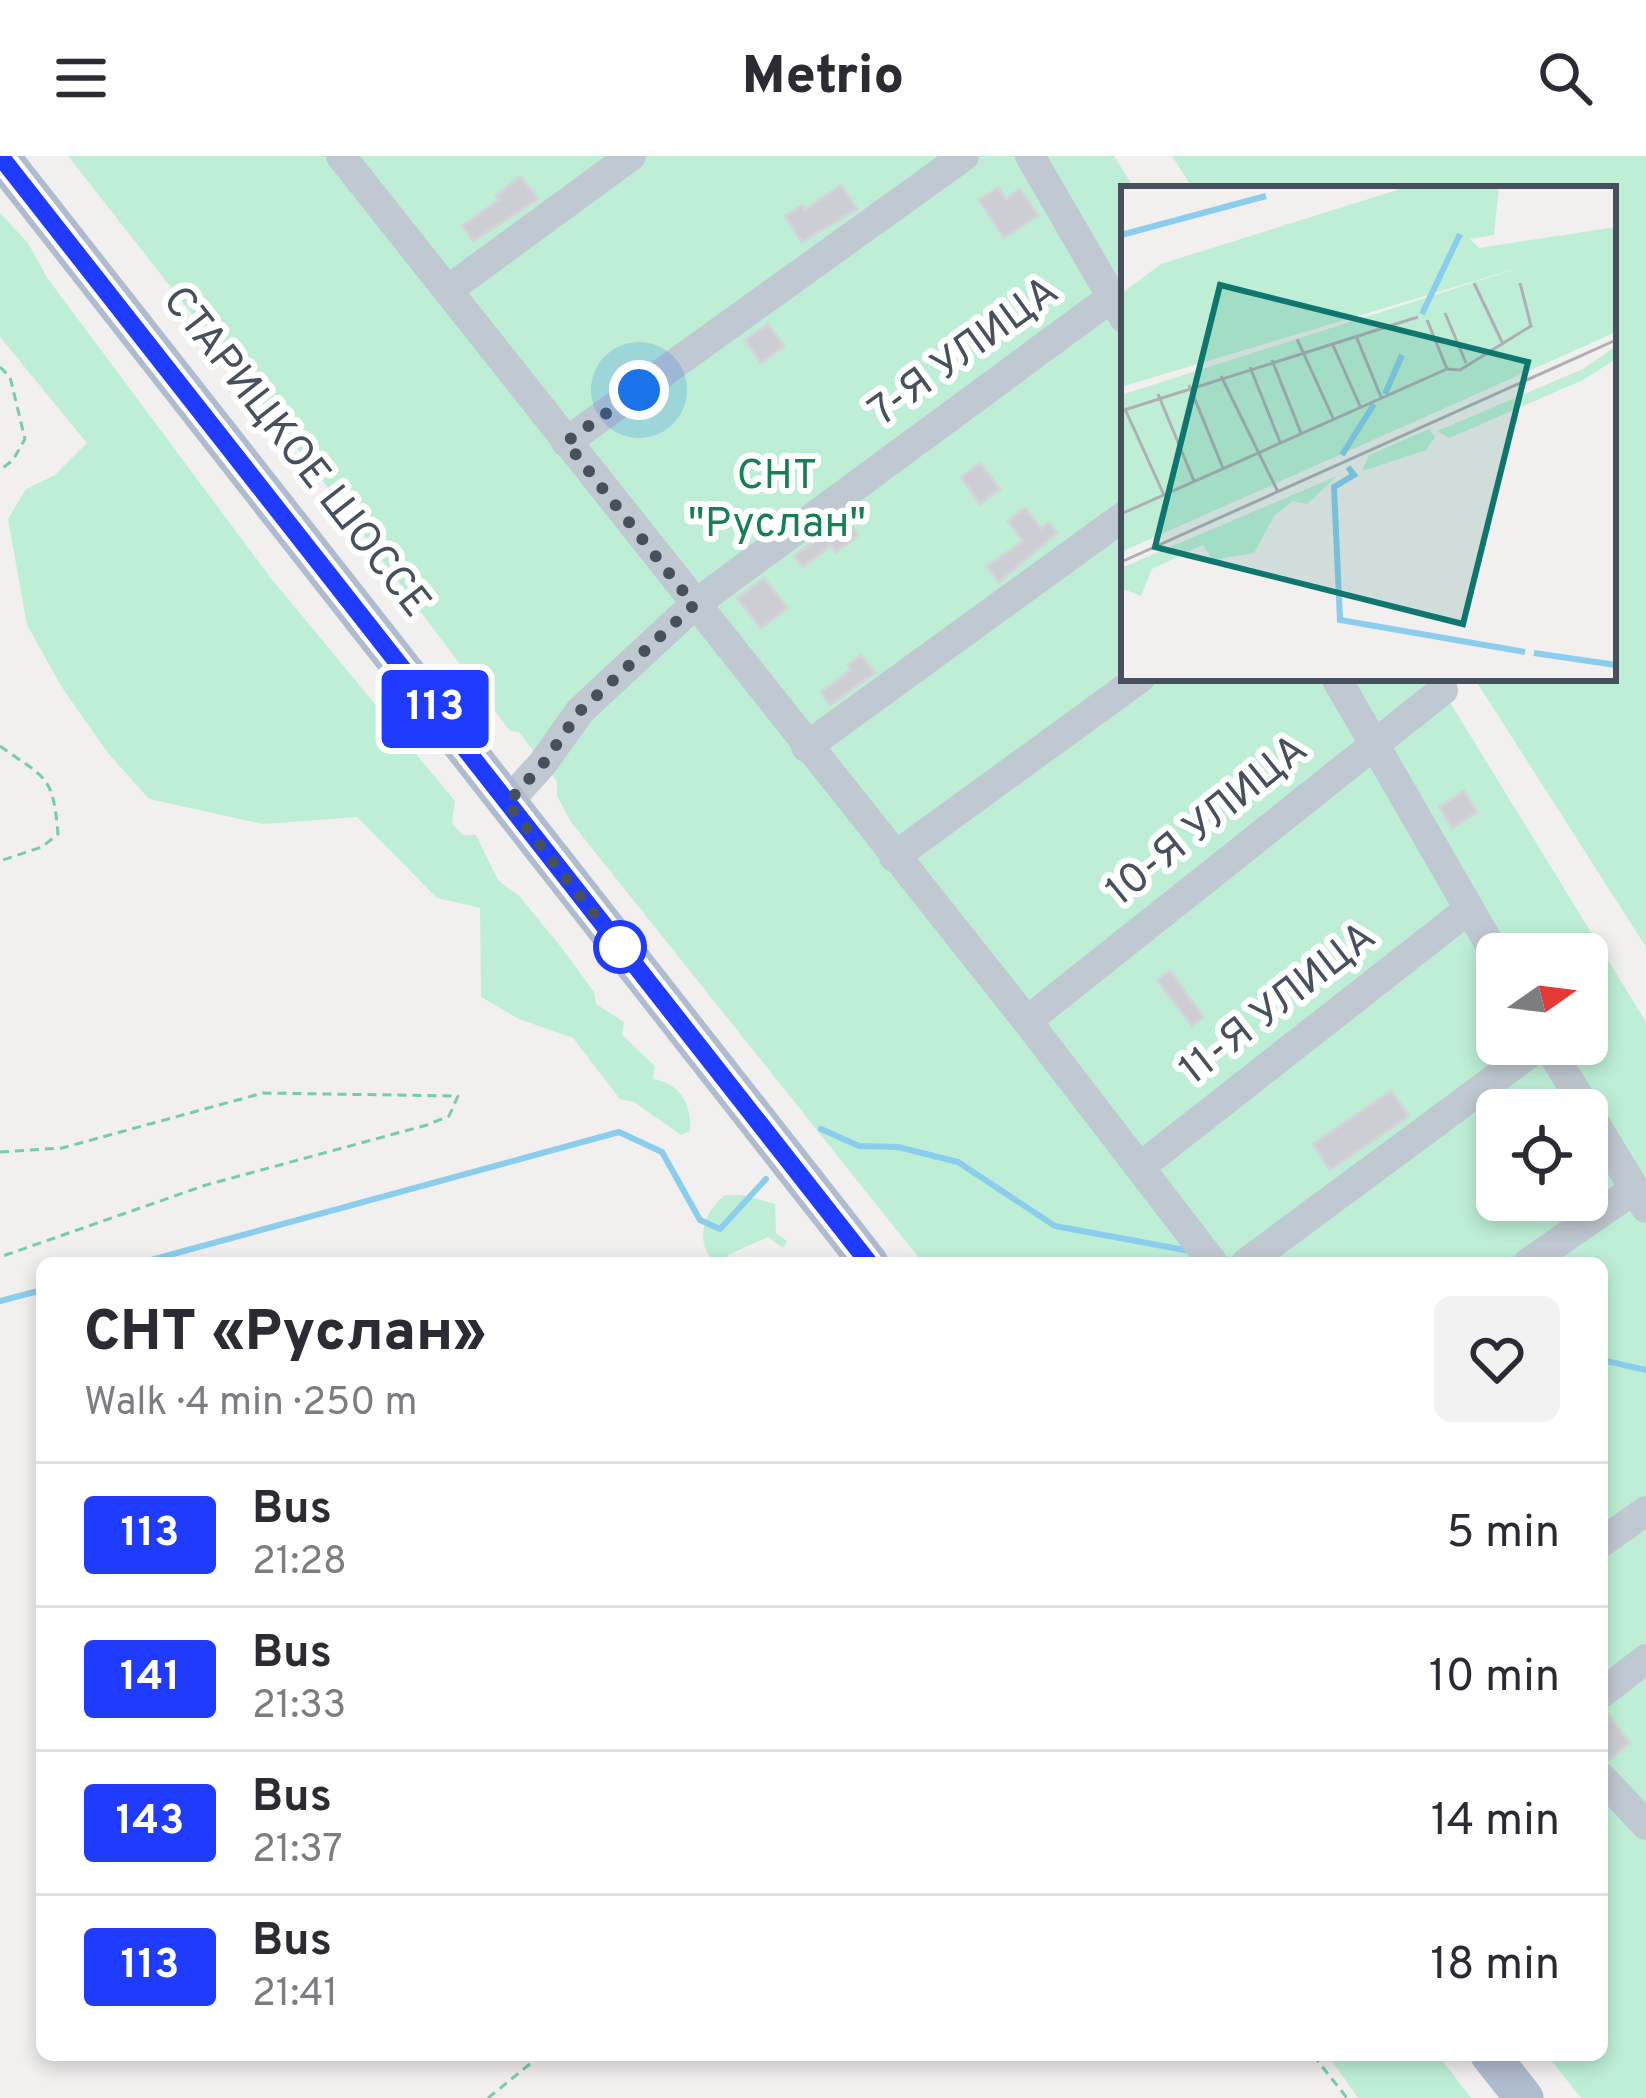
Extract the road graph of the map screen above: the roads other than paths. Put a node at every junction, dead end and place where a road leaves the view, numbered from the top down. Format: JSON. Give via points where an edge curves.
{"nodes":[{"id":1,"x":0,"y":156,"type":"edge"},
{"id":2,"x":340,"y":156,"type":"edge"},
{"id":3,"x":631,"y":156,"type":"edge"},
{"id":4,"x":964,"y":156,"type":"edge"},
{"id":5,"x":1030,"y":156,"type":"edge"},
{"id":6,"x":448,"y":290,"type":"junction"},
{"id":7,"x":1118,"y":307,"type":"edge"},
{"id":8,"x":566,"y":442,"type":"junction"},
{"id":9,"x":1121,"y":518,"type":"edge"},
{"id":10,"x":694,"y":605,"type":"junction"},
{"id":11,"x":1136,"y":681,"type":"edge"},
{"id":12,"x":1338,"y":681,"type":"edge"},
{"id":13,"x":1443,"y":690,"type":"dead end"},
{"id":14,"x":1372,"y":744,"type":"junction"},
{"id":15,"x":806,"y":747,"type":"junction"},
{"id":16,"x":507,"y":803,"type":"junction"},
{"id":17,"x":894,"y":857,"type":"junction"},
{"id":18,"x":1468,"y":909,"type":"junction"},
{"id":19,"x":1482,"y":933,"type":"edge"},
{"id":20,"x":1027,"y":1021,"type":"junction"},
{"id":21,"x":1516,"y":1065,"type":"edge"},
{"id":22,"x":1558,"y":1065,"type":"edge"},
{"id":23,"x":1141,"y":1167,"type":"junction"},
{"id":24,"x":1640,"y":1198,"type":"edge"},
{"id":25,"x":864,"y":1257,"type":"edge"},
{"id":26,"x":1208,"y":1257,"type":"edge"},
{"id":27,"x":1254,"y":1257,"type":"edge"},
{"id":28,"x":1538,"y":1257,"type":"edge"},
{"id":29,"x":1646,"y":1510,"type":"edge"},
{"id":30,"x":1608,"y":1538,"type":"edge"},
{"id":31,"x":1646,"y":1659,"type":"edge"},
{"id":32,"x":1608,"y":1688,"type":"edge"},
{"id":33,"x":1608,"y":1784,"type":"edge"},
{"id":34,"x":1646,"y":1825,"type":"edge"},
{"id":35,"x":1495,"y":2061,"type":"edge"},
{"id":36,"x":1524,"y":2098,"type":"edge"}],
"edges":[{"from":1,"to":16,"type":"main road","name":"СТАРИЦКОЕ ШОССЕ"},
{"from":2,"to":6,"type":"street"},
{"from":3,"to":6,"type":"street"},
{"from":4,"to":8,"type":"street"},
{"from":5,"to":7,"type":"street"},
{"from":6,"to":8,"type":"street"},
{"from":7,"to":10,"type":"street","name":"7-Я УЛИЦА"},
{"from":8,"to":10,"type":"street"},
{"from":9,"to":15,"type":"street"},
{"from":10,"to":15,"type":"street"},
{"from":10,"to":16,"type":"street","name":"7-Я УЛИЦА","via":[[580,711]]},
{"from":11,"to":17,"type":"street"},
{"from":12,"to":14,"type":"street"},
{"from":13,"to":14,"type":"street","name":"10-Я УЛИЦА"},
{"from":14,"to":18,"type":"street"},
{"from":14,"to":20,"type":"street","name":"10-Я УЛИЦА"},
{"from":15,"to":17,"type":"street"},
{"from":16,"to":25,"type":"main road","name":"СТАРИЦКОЕ ШОССЕ"},
{"from":17,"to":20,"type":"street"},
{"from":18,"to":19,"type":"street"},
{"from":18,"to":23,"type":"street","name":"11-Я УЛИЦА"},
{"from":20,"to":23,"type":"street"},
{"from":21,"to":27,"type":"street"},
{"from":22,"to":24,"type":"street"},
{"from":23,"to":26,"type":"street"},
{"from":24,"to":28,"type":"street"},
{"from":29,"to":30,"type":"street"},
{"from":31,"to":32,"type":"street"},
{"from":33,"to":34,"type":"street"},
{"from":35,"to":36,"type":"main road"}]}
